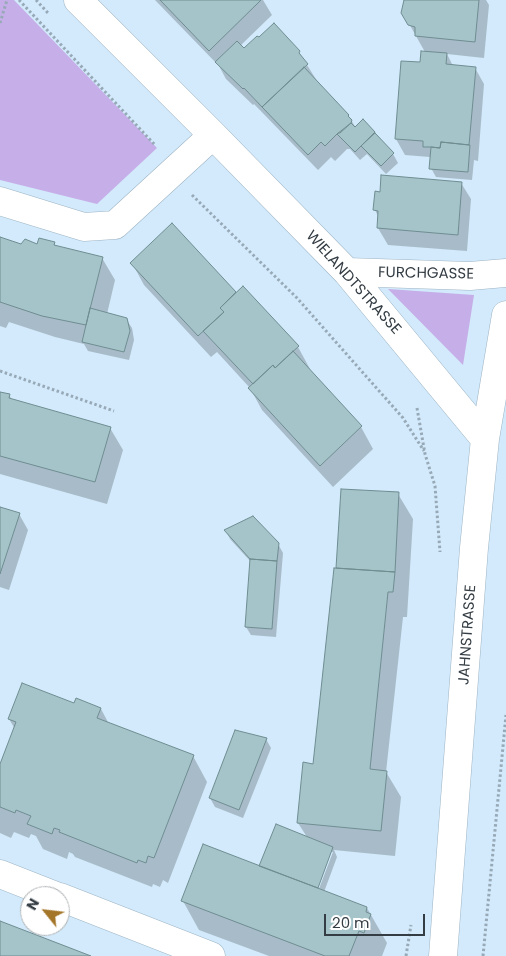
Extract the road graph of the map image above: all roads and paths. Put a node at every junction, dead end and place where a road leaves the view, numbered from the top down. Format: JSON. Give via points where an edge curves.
{"nodes":[{"id":1,"x":8,"y":0,"type":"edge"},
{"id":2,"x":19,"y":0,"type":"edge"},
{"id":3,"x":78,"y":0,"type":"edge"},
{"id":4,"x":0,"y":23,"type":"edge"},
{"id":5,"x":213,"y":135,"type":"junction"},
{"id":6,"x":161,"y":152,"type":"dead end"},
{"id":7,"x":187,"y":190,"type":"dead end"},
{"id":8,"x":0,"y":201,"type":"edge"},
{"id":9,"x":347,"y":272,"type":"junction"},
{"id":10,"x":506,"y":273,"type":"edge"},
{"id":11,"x":506,"y":315,"type":"edge"},
{"id":12,"x":0,"y":371,"type":"edge"},
{"id":13,"x":416,"y":406,"type":"dead end"},
{"id":14,"x":114,"y":411,"type":"dead end"},
{"id":15,"x":485,"y":439,"type":"junction"},
{"id":16,"x":426,"y":454,"type":"junction"},
{"id":17,"x":439,"y":529,"type":"dead end"},
{"id":18,"x":506,"y":715,"type":"edge"},
{"id":19,"x":0,"y":874,"type":"edge"},
{"id":20,"x":31,"y":886,"type":"edge"},
{"id":21,"x":70,"y":902,"type":"edge"},
{"id":22,"x":211,"y":956,"type":"edge"},
{"id":23,"x":443,"y":956,"type":"edge"},
{"id":24,"x":483,"y":956,"type":"edge"}],
"edges":[{"from":1,"to":4,"type":"path"},
{"from":2,"to":6,"type":"path"},
{"from":3,"to":5,"type":"street","name":"WIELANDTSTRASSE"},
{"from":5,"to":8,"type":"street","via":[[114,225],[84,226]]},
{"from":5,"to":9,"type":"street","name":"WIELANDTSTRASSE"},
{"from":7,"to":16,"type":"path","via":[[298,298],[403,418]]},
{"from":9,"to":10,"type":"street","name":"FURCHGASSE","via":[[470,276]]},
{"from":9,"to":15,"type":"street","name":"WIELANDTSTRASSE"},
{"from":11,"to":15,"type":"street","name":"JAHNSTRASSE"},
{"from":12,"to":14,"type":"path"},
{"from":13,"to":16,"type":"path"},
{"from":15,"to":23,"type":"street","name":"JAHNSTRASSE"},
{"from":16,"to":17,"type":"path","via":[[435,486]]},
{"from":18,"to":24,"type":"path"},
{"from":19,"to":20,"type":"street"},
{"from":21,"to":22,"type":"street"}]}
